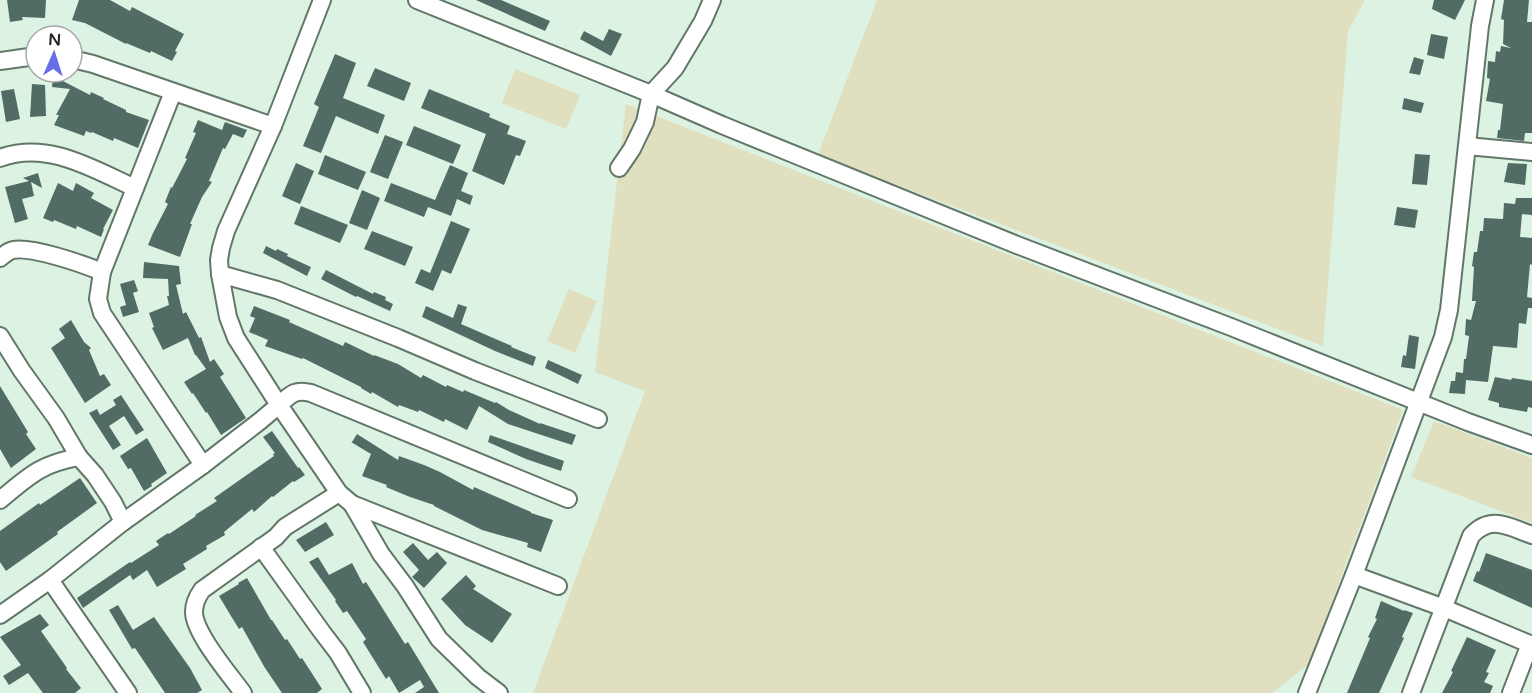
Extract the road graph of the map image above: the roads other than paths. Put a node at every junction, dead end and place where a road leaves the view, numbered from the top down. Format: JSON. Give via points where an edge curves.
{"nodes":[{"id":1,"x":322,"y":0,"type":"edge"},
{"id":2,"x":417,"y":0,"type":"edge"},
{"id":3,"x":711,"y":0,"type":"edge"},
{"id":4,"x":1485,"y":0,"type":"edge"},
{"id":5,"x":24,"y":58,"type":"edge"},
{"id":6,"x":0,"y":61,"type":"edge"},
{"id":7,"x":84,"y":62,"type":"edge"},
{"id":8,"x":173,"y":92,"type":"junction"},
{"id":9,"x":651,"y":94,"type":"junction"},
{"id":10,"x":273,"y":126,"type":"junction"},
{"id":11,"x":1467,"y":146,"type":"junction"},
{"id":12,"x":1532,"y":152,"type":"edge"},
{"id":13,"x":0,"y":158,"type":"edge"},
{"id":14,"x":619,"y":168,"type":"dead end"},
{"id":15,"x":135,"y":188,"type":"junction"},
{"id":16,"x":0,"y":258,"type":"edge"},
{"id":17,"x":102,"y":272,"type":"junction"},
{"id":18,"x":220,"y":274,"type":"junction"},
{"id":19,"x":0,"y":336,"type":"edge"},
{"id":20,"x":1419,"y":403,"type":"junction"},
{"id":21,"x":279,"y":405,"type":"junction"},
{"id":22,"x":598,"y":419,"type":"dead end"},
{"id":23,"x":1532,"y":445,"type":"edge"},
{"id":24,"x":79,"y":457,"type":"junction"},
{"id":25,"x":203,"y":465,"type":"junction"},
{"id":26,"x":345,"y":498,"type":"junction"},
{"id":27,"x":568,"y":499,"type":"dead end"},
{"id":28,"x":0,"y":500,"type":"edge"},
{"id":29,"x":123,"y":522,"type":"junction"},
{"id":30,"x":1532,"y":535,"type":"edge"},
{"id":31,"x":261,"y":547,"type":"junction"},
{"id":32,"x":1354,"y":575,"type":"junction"},
{"id":33,"x":50,"y":580,"type":"junction"},
{"id":34,"x":558,"y":586,"type":"dead end"},
{"id":35,"x":1444,"y":608,"type":"junction"},
{"id":36,"x":0,"y":615,"type":"edge"},
{"id":37,"x":1531,"y":645,"type":"edge"},
{"id":38,"x":128,"y":693,"type":"edge"},
{"id":39,"x":243,"y":693,"type":"edge"},
{"id":40,"x":362,"y":693,"type":"edge"},
{"id":41,"x":499,"y":693,"type":"edge"},
{"id":42,"x":1307,"y":693,"type":"edge"},
{"id":43,"x":1411,"y":693,"type":"edge"},
{"id":44,"x":1511,"y":693,"type":"edge"}],
"edges":[{"from":1,"to":10,"type":"street"},
{"from":2,"to":9,"type":"street"},
{"from":3,"to":9,"type":"street","via":[[675,68]]},
{"from":4,"to":11,"type":"street"},
{"from":5,"to":6,"type":"street"},
{"from":7,"to":8,"type":"street"},
{"from":8,"to":10,"type":"street"},
{"from":8,"to":15,"type":"street"},
{"from":9,"to":14,"type":"street","via":[[645,122]]},
{"from":9,"to":20,"type":"street","via":[[825,168]]},
{"from":10,"to":18,"type":"street","via":[[226,231]]},
{"from":11,"to":12,"type":"street"},
{"from":11,"to":20,"type":"street","via":[[1449,310]]},
{"from":13,"to":15,"type":"street","via":[[40,152],[74,160]]},
{"from":15,"to":17,"type":"street"},
{"from":16,"to":17,"type":"street","via":[[13,250],[28,250]]},
{"from":17,"to":25,"type":"street","via":[[98,298],[102,313]]},
{"from":18,"to":21,"type":"street","via":[[236,339]]},
{"from":18,"to":22,"type":"street","via":[[278,290]]},
{"from":19,"to":24,"type":"street"},
{"from":20,"to":23,"type":"street"},
{"from":20,"to":32,"type":"street"},
{"from":21,"to":25,"type":"street"},
{"from":21,"to":26,"type":"street"},
{"from":21,"to":27,"type":"street","via":[[301,390],[311,393]]},
{"from":24,"to":28,"type":"street","via":[[39,469]]},
{"from":24,"to":29,"type":"street","via":[[101,484]]},
{"from":25,"to":29,"type":"street"},
{"from":26,"to":31,"type":"street","via":[[285,527]]},
{"from":26,"to":34,"type":"street"},
{"from":26,"to":41,"type":"street","via":[[439,639]]},
{"from":29,"to":33,"type":"street"},
{"from":30,"to":35,"type":"street","via":[[1501,524],[1478,528],[1471,536]]},
{"from":31,"to":39,"type":"street","via":[[202,590],[194,612],[213,652]]},
{"from":31,"to":40,"type":"street","via":[[332,644]]},
{"from":32,"to":35,"type":"street"},
{"from":32,"to":42,"type":"street"},
{"from":33,"to":36,"type":"street"},
{"from":33,"to":38,"type":"street"},
{"from":35,"to":37,"type":"street"},
{"from":35,"to":43,"type":"street"},
{"from":37,"to":44,"type":"street"}]}
